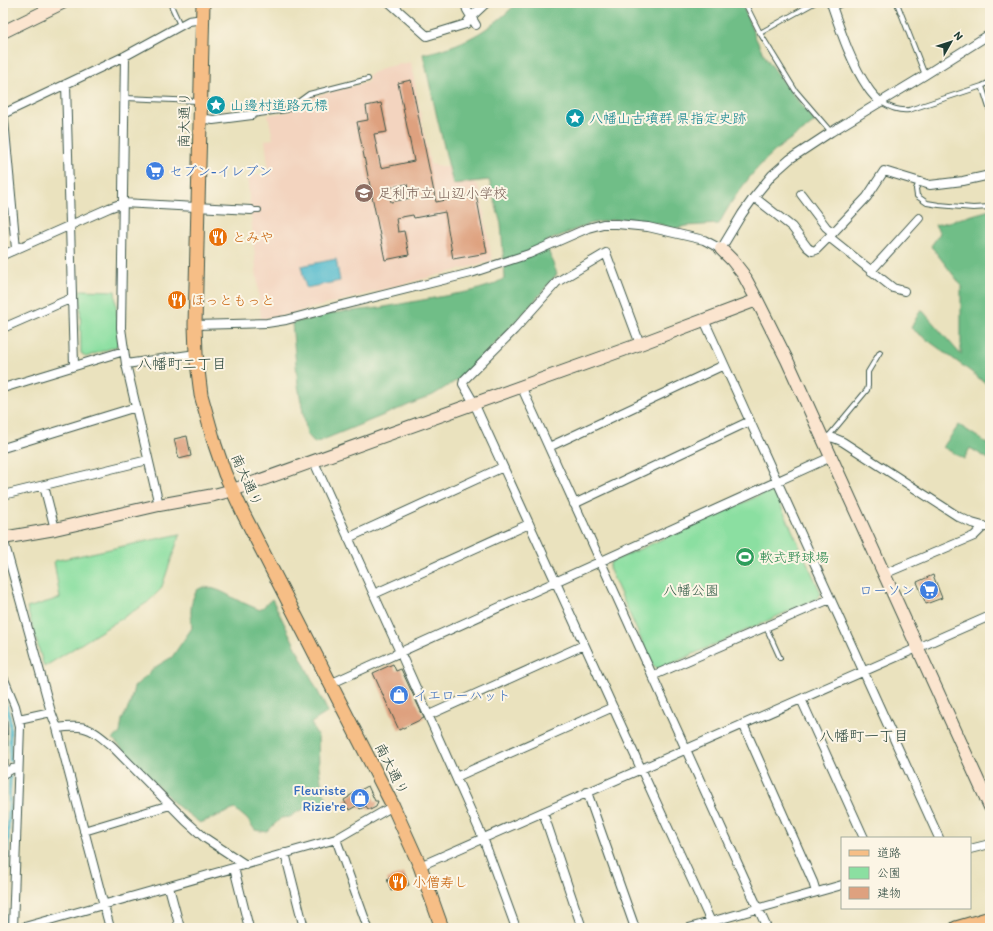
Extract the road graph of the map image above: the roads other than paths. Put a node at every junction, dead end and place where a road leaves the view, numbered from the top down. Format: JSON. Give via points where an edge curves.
{"nodes":[{"id":1,"x":62,"y":3,"type":"edge"},
{"id":2,"x":170,"y":3,"type":"edge"},
{"id":3,"x":203,"y":3,"type":"edge"},
{"id":4,"x":390,"y":3,"type":"edge"},
{"id":5,"x":465,"y":3,"type":"edge"},
{"id":6,"x":486,"y":3,"type":"edge"},
{"id":7,"x":745,"y":3,"type":"edge"},
{"id":8,"x":814,"y":3,"type":"edge"},
{"id":9,"x":844,"y":3,"type":"edge"},
{"id":10,"x":897,"y":3,"type":"edge"},
{"id":11,"x":832,"y":5,"type":"edge"},
{"id":12,"x":471,"y":17,"type":"junction"},
{"id":13,"x":202,"y":20,"type":"junction"},
{"id":14,"x":476,"y":24,"type":"dead end"},
{"id":15,"x":180,"y":25,"type":"junction"},
{"id":16,"x":3,"y":32,"type":"edge"},
{"id":17,"x":760,"y":33,"type":"junction"},
{"id":18,"x":990,"y":34,"type":"edge"},
{"id":19,"x":125,"y":56,"type":"junction"},
{"id":20,"x":925,"y":75,"type":"junction"},
{"id":21,"x":368,"y":79,"type":"dead end"},
{"id":22,"x":990,"y":82,"type":"edge"},
{"id":23,"x":66,"y":84,"type":"junction"},
{"id":24,"x":982,"y":86,"type":"junction"},
{"id":25,"x":125,"y":98,"type":"junction"},
{"id":26,"x":200,"y":101,"type":"junction"},
{"id":27,"x":880,"y":102,"type":"junction"},
{"id":28,"x":3,"y":109,"type":"edge"},
{"id":29,"x":990,"y":111,"type":"edge"},
{"id":30,"x":3,"y":114,"type":"edge"},
{"id":31,"x":252,"y":115,"type":"joint"},
{"id":32,"x":200,"y":118,"type":"junction"},
{"id":33,"x":831,"y":132,"type":"junction"},
{"id":34,"x":990,"y":174,"type":"edge"},
{"id":35,"x":919,"y":182,"type":"junction"},
{"id":36,"x":801,"y":194,"type":"dead end"},
{"id":37,"x":754,"y":197,"type":"junction"},
{"id":38,"x":123,"y":203,"type":"junction"},
{"id":39,"x":198,"y":207,"type":"junction"},
{"id":40,"x":990,"y":207,"type":"edge"},
{"id":41,"x":255,"y":210,"type":"dead end"},
{"id":42,"x":919,"y":218,"type":"dead end"},
{"id":43,"x":70,"y":225,"type":"junction"},
{"id":44,"x":831,"y":235,"type":"junction"},
{"id":45,"x":16,"y":249,"type":"junction"},
{"id":46,"x":721,"y":249,"type":"junction"},
{"id":47,"x":3,"y":255,"type":"edge"},
{"id":48,"x":871,"y":270,"type":"junction"},
{"id":49,"x":904,"y":291,"type":"dead end"},
{"id":50,"x":72,"y":298,"type":"junction"},
{"id":51,"x":757,"y":300,"type":"junction"},
{"id":52,"x":704,"y":320,"type":"junction"},
{"id":53,"x":195,"y":325,"type":"junction"},
{"id":54,"x":3,"y":328,"type":"edge"},
{"id":55,"x":640,"y":344,"type":"junction"},
{"id":56,"x":124,"y":351,"type":"junction"},
{"id":57,"x":880,"y":352,"type":"dead end"},
{"id":58,"x":196,"y":354,"type":"junction"},
{"id":59,"x":126,"y":364,"type":"junction"},
{"id":60,"x":74,"y":365,"type":"junction"},
{"id":61,"x":724,"y":365,"type":"junction"},
{"id":62,"x":521,"y":386,"type":"junction"},
{"id":63,"x":3,"y":388,"type":"edge"},
{"id":64,"x":474,"y":403,"type":"junction"},
{"id":65,"x":136,"y":407,"type":"junction"},
{"id":66,"x":750,"y":421,"type":"junction"},
{"id":67,"x":825,"y":438,"type":"junction"},
{"id":68,"x":3,"y":448,"type":"edge"},
{"id":69,"x":548,"y":448,"type":"junction"},
{"id":70,"x":831,"y":457,"type":"junction"},
{"id":71,"x":148,"y":460,"type":"junction"},
{"id":72,"x":314,"y":462,"type":"junction"},
{"id":73,"x":503,"y":467,"type":"junction"},
{"id":74,"x":777,"y":482,"type":"junction"},
{"id":75,"x":44,"y":486,"type":"junction"},
{"id":76,"x":232,"y":490,"type":"junction"},
{"id":77,"x":3,"y":495,"type":"edge"},
{"id":78,"x":574,"y":504,"type":"junction"},
{"id":79,"x":159,"y":505,"type":"junction"},
{"id":80,"x":529,"y":524,"type":"junction"},
{"id":81,"x":987,"y":527,"type":"edge"},
{"id":82,"x":54,"y":529,"type":"junction"},
{"id":83,"x":3,"y":538,"type":"edge"},
{"id":84,"x":348,"y":538,"type":"junction"},
{"id":85,"x":600,"y":562,"type":"junction"},
{"id":86,"x":884,"y":574,"type":"junction"},
{"id":87,"x":556,"y":582,"type":"junction"},
{"id":88,"x":374,"y":594,"type":"junction"},
{"id":89,"x":830,"y":599,"type":"junction"},
{"id":90,"x":990,"y":616,"type":"edge"},
{"id":91,"x":766,"y":627,"type":"junction"},
{"id":92,"x":584,"y":644,"type":"junction"},
{"id":93,"x":917,"y":648,"type":"junction"},
{"id":94,"x":400,"y":652,"type":"junction"},
{"id":95,"x":780,"y":658,"type":"dead end"},
{"id":96,"x":863,"y":671,"type":"junction"},
{"id":97,"x":652,"y":676,"type":"junction"},
{"id":98,"x":3,"y":677,"type":"edge"},
{"id":99,"x":330,"y":684,"type":"junction"},
{"id":100,"x":801,"y":699,"type":"junction"},
{"id":101,"x":613,"y":708,"type":"junction"},
{"id":102,"x":3,"y":712,"type":"edge"},
{"id":103,"x":51,"y":712,"type":"junction"},
{"id":104,"x":429,"y":716,"type":"junction"},
{"id":105,"x":19,"y":719,"type":"junction"},
{"id":106,"x":743,"y":724,"type":"junction"},
{"id":107,"x":57,"y":728,"type":"junction"},
{"id":108,"x":685,"y":749,"type":"junction"},
{"id":109,"x":18,"y":768,"type":"junction"},
{"id":110,"x":641,"y":769,"type":"junction"},
{"id":111,"x":5,"y":773,"type":"edge"},
{"id":112,"x":456,"y":777,"type":"junction"},
{"id":113,"x":588,"y":792,"type":"junction"},
{"id":114,"x":170,"y":805,"type":"junction"},
{"id":115,"x":393,"y":806,"type":"junction"},
{"id":116,"x":990,"y":807,"type":"edge"},
{"id":117,"x":543,"y":812,"type":"junction"},
{"id":118,"x":84,"y":831,"type":"junction"},
{"id":119,"x":864,"y":837,"type":"edge"},
{"id":120,"x":939,"y":837,"type":"edge"},
{"id":121,"x":483,"y":838,"type":"junction"},
{"id":122,"x":336,"y":839,"type":"junction"},
{"id":123,"x":990,"y":844,"type":"edge"},
{"id":124,"x":971,"y":849,"type":"edge"},
{"id":125,"x":285,"y":853,"type":"junction"},
{"id":126,"x":246,"y":865,"type":"junction"},
{"id":127,"x":420,"y":866,"type":"junction"},
{"id":128,"x":234,"y":868,"type":"junction"},
{"id":129,"x":841,"y":885,"type":"edge"},
{"id":130,"x":169,"y":887,"type":"junction"},
{"id":131,"x":816,"y":892,"type":"junction"},
{"id":132,"x":104,"y":904,"type":"junction"},
{"id":133,"x":758,"y":909,"type":"junction"},
{"id":134,"x":990,"y":918,"type":"edge"},
{"id":135,"x":53,"y":919,"type":"junction"},
{"id":136,"x":711,"y":922,"type":"junction"},
{"id":137,"x":13,"y":928,"type":"edge"},
{"id":138,"x":55,"y":928,"type":"edge"},
{"id":139,"x":110,"y":928,"type":"edge"},
{"id":140,"x":180,"y":928,"type":"edge"},
{"id":141,"x":250,"y":928,"type":"edge"},
{"id":142,"x":304,"y":928,"type":"edge"},
{"id":143,"x":368,"y":928,"type":"edge"},
{"id":144,"x":442,"y":928,"type":"edge"},
{"id":145,"x":516,"y":928,"type":"edge"},
{"id":146,"x":582,"y":928,"type":"edge"},
{"id":147,"x":635,"y":928,"type":"edge"},
{"id":148,"x":689,"y":928,"type":"edge"},
{"id":149,"x":767,"y":928,"type":"edge"},
{"id":150,"x":956,"y":928,"type":"edge"}],
"edges":[{"from":1,"to":16,"type":"street"},
{"from":2,"to":15,"type":"lane"},
{"from":3,"to":13,"type":"main road","name":"南大通り"},
{"from":4,"to":12,"type":"street","via":[[427,36],[466,24]]},
{"from":5,"to":12,"type":"street"},
{"from":6,"to":12,"type":"street"},
{"from":7,"to":17,"type":"lane"},
{"from":8,"to":17,"type":"lane"},
{"from":9,"to":11,"type":"lane"},
{"from":10,"to":20,"type":"lane"},
{"from":11,"to":27,"type":"street","via":[[860,75]]},
{"from":12,"to":14,"type":"street"},
{"from":13,"to":15,"type":"street","via":[[192,20]]},
{"from":13,"to":26,"type":"main road","name":"南大通り"},
{"from":15,"to":19,"type":"street"},
{"from":17,"to":33,"type":"lane","via":[[795,90]]},
{"from":18,"to":20,"type":"street"},
{"from":19,"to":23,"type":"street"},
{"from":19,"to":25,"type":"street"},
{"from":20,"to":27,"type":"street"},
{"from":21,"to":31,"type":"lane","via":[[309,94],[287,110]]},
{"from":22,"to":24,"type":"lane"},
{"from":23,"to":30,"type":"street"},
{"from":23,"to":43,"type":"street"},
{"from":24,"to":27,"type":"lane","via":[[909,110],[901,111]]},
{"from":24,"to":29,"type":"lane"},
{"from":25,"to":26,"type":"lane"},
{"from":25,"to":38,"type":"street"},
{"from":26,"to":32,"type":"main road","name":"南大通り"},
{"from":27,"to":33,"type":"street"},
{"from":28,"to":30,"type":"street"},
{"from":30,"to":45,"type":"street"},
{"from":31,"to":32,"type":"street","via":[[213,120]]},
{"from":32,"to":39,"type":"main road","name":"南大通り"},
{"from":33,"to":37,"type":"street","via":[[790,159],[772,175]]},
{"from":34,"to":35,"type":"street","via":[[930,185]]},
{"from":35,"to":40,"type":"lane","via":[[916,196],[926,203]]},
{"from":35,"to":44,"type":"street","via":[[884,171],[867,197]]},
{"from":36,"to":44,"type":"street"},
{"from":37,"to":44,"type":"street","via":[[792,227],[812,251]]},
{"from":37,"to":46,"type":"street"},
{"from":38,"to":39,"type":"street"},
{"from":38,"to":43,"type":"street"},
{"from":38,"to":56,"type":"street","via":[[121,328]]},
{"from":39,"to":41,"type":"street"},
{"from":39,"to":53,"type":"main road","name":"南大通り"},
{"from":42,"to":48,"type":"street"},
{"from":43,"to":45,"type":"street"},
{"from":43,"to":50,"type":"street"},
{"from":44,"to":48,"type":"street"},
{"from":45,"to":47,"type":"street"},
{"from":46,"to":51,"type":"street","via":[[743,274]]},
{"from":46,"to":53,"type":"street","via":[[704,240],[648,227],[603,224],[528,254],[471,273],[286,320]]},
{"from":48,"to":49,"type":"street","via":[[893,288]]},
{"from":50,"to":54,"type":"street"},
{"from":50,"to":60,"type":"street"},
{"from":51,"to":52,"type":"street"},
{"from":51,"to":67,"type":"street"},
{"from":52,"to":55,"type":"street"},
{"from":52,"to":61,"type":"street"},
{"from":53,"to":58,"type":"main road","name":"南大通り"},
{"from":55,"to":62,"type":"street"},
{"from":55,"to":64,"type":"street","via":[[606,253],[556,282],[514,330],[464,380]]},
{"from":56,"to":59,"type":"street"},
{"from":56,"to":60,"type":"street"},
{"from":57,"to":67,"type":"lane","via":[[868,372],[867,390]]},
{"from":58,"to":59,"type":"street"},
{"from":58,"to":76,"type":"main road","name":"南大通り","via":[[201,395],[215,445]]},
{"from":59,"to":65,"type":"street"},
{"from":60,"to":63,"type":"street"},
{"from":61,"to":66,"type":"street"},
{"from":61,"to":69,"type":"street"},
{"from":62,"to":64,"type":"street"},
{"from":62,"to":69,"type":"street"},
{"from":64,"to":72,"type":"street"},
{"from":64,"to":73,"type":"street"},
{"from":65,"to":68,"type":"street"},
{"from":65,"to":71,"type":"street"},
{"from":66,"to":74,"type":"street"},
{"from":66,"to":78,"type":"street"},
{"from":67,"to":70,"type":"street"},
{"from":67,"to":81,"type":"street","via":[[834,438],[851,447],[959,517]]},
{"from":69,"to":78,"type":"street"},
{"from":70,"to":74,"type":"street"},
{"from":70,"to":86,"type":"street"},
{"from":71,"to":75,"type":"street"},
{"from":71,"to":79,"type":"street"},
{"from":72,"to":76,"type":"street"},
{"from":72,"to":84,"type":"street"},
{"from":73,"to":80,"type":"street"},
{"from":73,"to":84,"type":"street"},
{"from":74,"to":85,"type":"street"},
{"from":74,"to":89,"type":"street"},
{"from":75,"to":77,"type":"street"},
{"from":75,"to":82,"type":"street"},
{"from":76,"to":79,"type":"street"},
{"from":76,"to":99,"type":"main road","name":"南大通り"},
{"from":78,"to":85,"type":"street"},
{"from":79,"to":82,"type":"street"},
{"from":80,"to":87,"type":"street"},
{"from":80,"to":88,"type":"street"},
{"from":81,"to":86,"type":"street","via":[[974,536]]},
{"from":82,"to":83,"type":"street"},
{"from":83,"to":103,"type":"street"},
{"from":84,"to":88,"type":"street"},
{"from":85,"to":87,"type":"street"},
{"from":85,"to":97,"type":"street"},
{"from":86,"to":93,"type":"street"},
{"from":87,"to":92,"type":"street"},
{"from":87,"to":94,"type":"street"},
{"from":88,"to":94,"type":"street"},
{"from":89,"to":91,"type":"street"},
{"from":89,"to":96,"type":"street"},
{"from":90,"to":93,"type":"street"},
{"from":91,"to":95,"type":"lane"},
{"from":91,"to":97,"type":"street"},
{"from":92,"to":101,"type":"street"},
{"from":92,"to":104,"type":"street"},
{"from":93,"to":96,"type":"street"},
{"from":93,"to":116,"type":"street"},
{"from":94,"to":99,"type":"street"},
{"from":94,"to":104,"type":"street"},
{"from":96,"to":100,"type":"street"},
{"from":96,"to":120,"type":"street"},
{"from":97,"to":108,"type":"street"},
{"from":98,"to":105,"type":"street"},
{"from":99,"to":115,"type":"main road","name":"南大通り"},
{"from":100,"to":106,"type":"street"},
{"from":100,"to":119,"type":"street"},
{"from":101,"to":110,"type":"street"},
{"from":101,"to":112,"type":"street"},
{"from":102,"to":111,"type":"lane"},
{"from":103,"to":105,"type":"street"},
{"from":103,"to":107,"type":"street"},
{"from":104,"to":112,"type":"street"},
{"from":105,"to":109,"type":"street"},
{"from":106,"to":108,"type":"street"},
{"from":106,"to":131,"type":"street"},
{"from":107,"to":114,"type":"street","via":[[80,727],[100,736]]},
{"from":107,"to":118,"type":"street"},
{"from":108,"to":110,"type":"street"},
{"from":108,"to":133,"type":"street"},
{"from":109,"to":111,"type":"street"},
{"from":109,"to":137,"type":"street"},
{"from":110,"to":113,"type":"street"},
{"from":110,"to":136,"type":"street"},
{"from":112,"to":121,"type":"street"},
{"from":113,"to":117,"type":"street"},
{"from":113,"to":147,"type":"street"},
{"from":114,"to":118,"type":"street"},
{"from":114,"to":126,"type":"street","via":[[204,838]]},
{"from":115,"to":122,"type":"street"},
{"from":115,"to":127,"type":"main road","name":"南大通り"},
{"from":117,"to":121,"type":"street"},
{"from":117,"to":146,"type":"street"},
{"from":118,"to":132,"type":"street"},
{"from":121,"to":127,"type":"street"},
{"from":121,"to":145,"type":"street"},
{"from":122,"to":125,"type":"street"},
{"from":122,"to":143,"type":"street"},
{"from":123,"to":124,"type":"street"},
{"from":125,"to":126,"type":"street"},
{"from":125,"to":142,"type":"street"},
{"from":126,"to":128,"type":"street"},
{"from":127,"to":144,"type":"main road","name":"南大通り"},
{"from":128,"to":130,"type":"street"},
{"from":128,"to":141,"type":"street"},
{"from":129,"to":131,"type":"street"},
{"from":130,"to":132,"type":"street"},
{"from":130,"to":140,"type":"street"},
{"from":131,"to":133,"type":"street"},
{"from":132,"to":135,"type":"street"},
{"from":132,"to":139,"type":"street"},
{"from":133,"to":136,"type":"street"},
{"from":133,"to":149,"type":"street"},
{"from":134,"to":150,"type":"main road"},
{"from":135,"to":137,"type":"street"},
{"from":135,"to":138,"type":"street"},
{"from":136,"to":148,"type":"street"}]}
